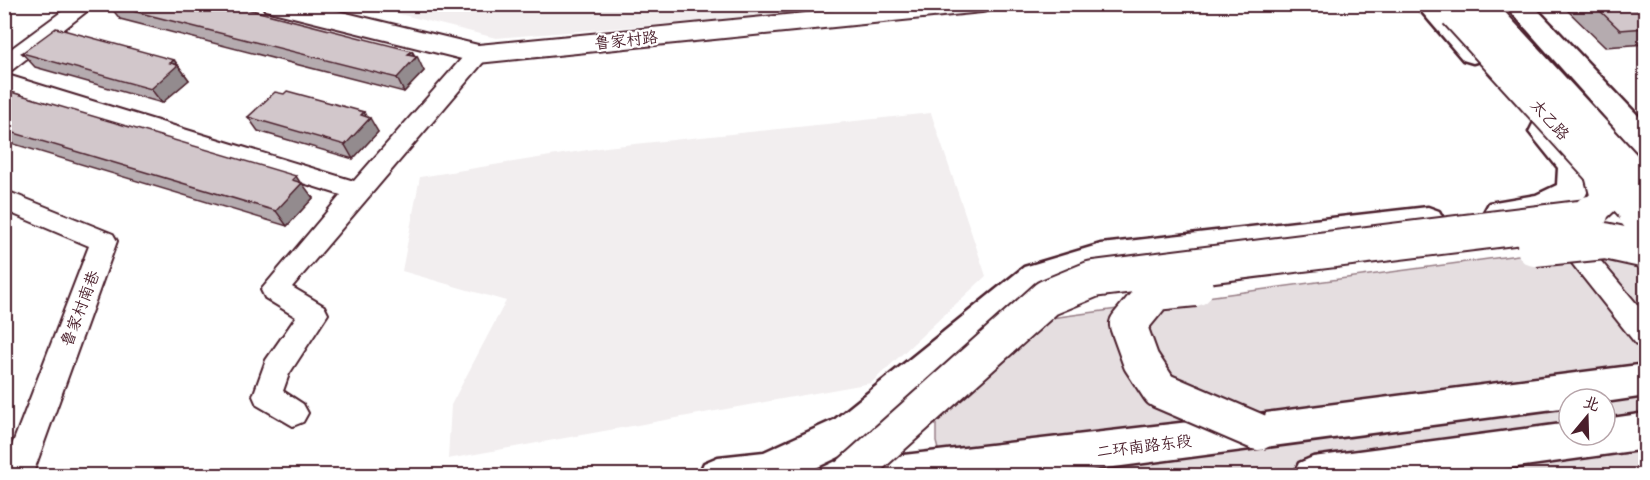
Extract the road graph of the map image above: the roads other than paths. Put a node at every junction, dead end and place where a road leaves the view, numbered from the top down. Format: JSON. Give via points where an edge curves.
{"nodes":[{"id":1,"x":86,"y":4,"type":"edge"},
{"id":2,"x":274,"y":4,"type":"edge"},
{"id":3,"x":982,"y":4,"type":"edge"},
{"id":4,"x":1517,"y":4,"type":"edge"},
{"id":5,"x":1442,"y":9,"type":"edge"},
{"id":6,"x":1485,"y":12,"type":"dead end"},
{"id":7,"x":478,"y":54,"type":"junction"},
{"id":8,"x":4,"y":65,"type":"edge"},
{"id":9,"x":4,"y":81,"type":"edge"},
{"id":10,"x":1622,"y":164,"type":"edge"},
{"id":11,"x":1646,"y":186,"type":"edge"},
{"id":12,"x":360,"y":192,"type":"junction"},
{"id":13,"x":4,"y":199,"type":"edge"},
{"id":14,"x":1541,"y":207,"type":"junction"},
{"id":15,"x":1646,"y":224,"type":"edge"},
{"id":16,"x":1646,"y":250,"type":"edge"},
{"id":17,"x":1646,"y":336,"type":"edge"},
{"id":18,"x":1646,"y":380,"type":"edge"},
{"id":19,"x":293,"y":413,"type":"dead end"},
{"id":20,"x":1646,"y":431,"type":"edge"},
{"id":21,"x":1258,"y":432,"type":"junction"},
{"id":22,"x":762,"y":473,"type":"edge"},
{"id":23,"x":16,"y":476,"type":"edge"},
{"id":24,"x":718,"y":476,"type":"edge"},
{"id":25,"x":848,"y":476,"type":"edge"},
{"id":26,"x":886,"y":476,"type":"edge"},
{"id":27,"x":1314,"y":476,"type":"edge"}],
"edges":[{"from":1,"to":8,"type":"street"},
{"from":2,"to":7,"type":"street","name":"鲁家村路"},
{"from":3,"to":7,"type":"street","name":"鲁家村路"},
{"from":4,"to":10,"type":"main road"},
{"from":5,"to":10,"type":"main road"},
{"from":6,"to":10,"type":"main road","name":"太乙路","bridge":true},
{"from":7,"to":12,"type":"street"},
{"from":9,"to":12,"type":"street"},
{"from":10,"to":11,"type":"main road","name":"太乙路","bridge":true},
{"from":10,"to":14,"type":"main road"},
{"from":10,"to":15,"type":"main road","name":"太乙路","bridge":true},
{"from":10,"to":25,"type":"main road","bridge":true,"via":[[1606,199],[1586,218],[1093,279],[1047,298]]},
{"from":12,"to":19,"type":"street","via":[[274,290],[314,314],[276,369],[267,396]]},
{"from":13,"to":23,"type":"street","name":"鲁家村南巷","via":[[104,241]]},
{"from":14,"to":17,"type":"street"},
{"from":14,"to":22,"type":"main road","via":[[1101,257],[1036,277],[848,433]]},
{"from":16,"to":21,"type":"main road","bridge":true,"via":[[1605,240],[1155,292],[1128,325],[1141,361],[1160,390]]},
{"from":18,"to":21,"type":"main road","name":"二环南路东段"},
{"from":20,"to":27,"type":"main road"},
{"from":21,"to":26,"type":"main road","name":"二环南路东段"},
{"from":22,"to":24,"type":"main road"}]}
